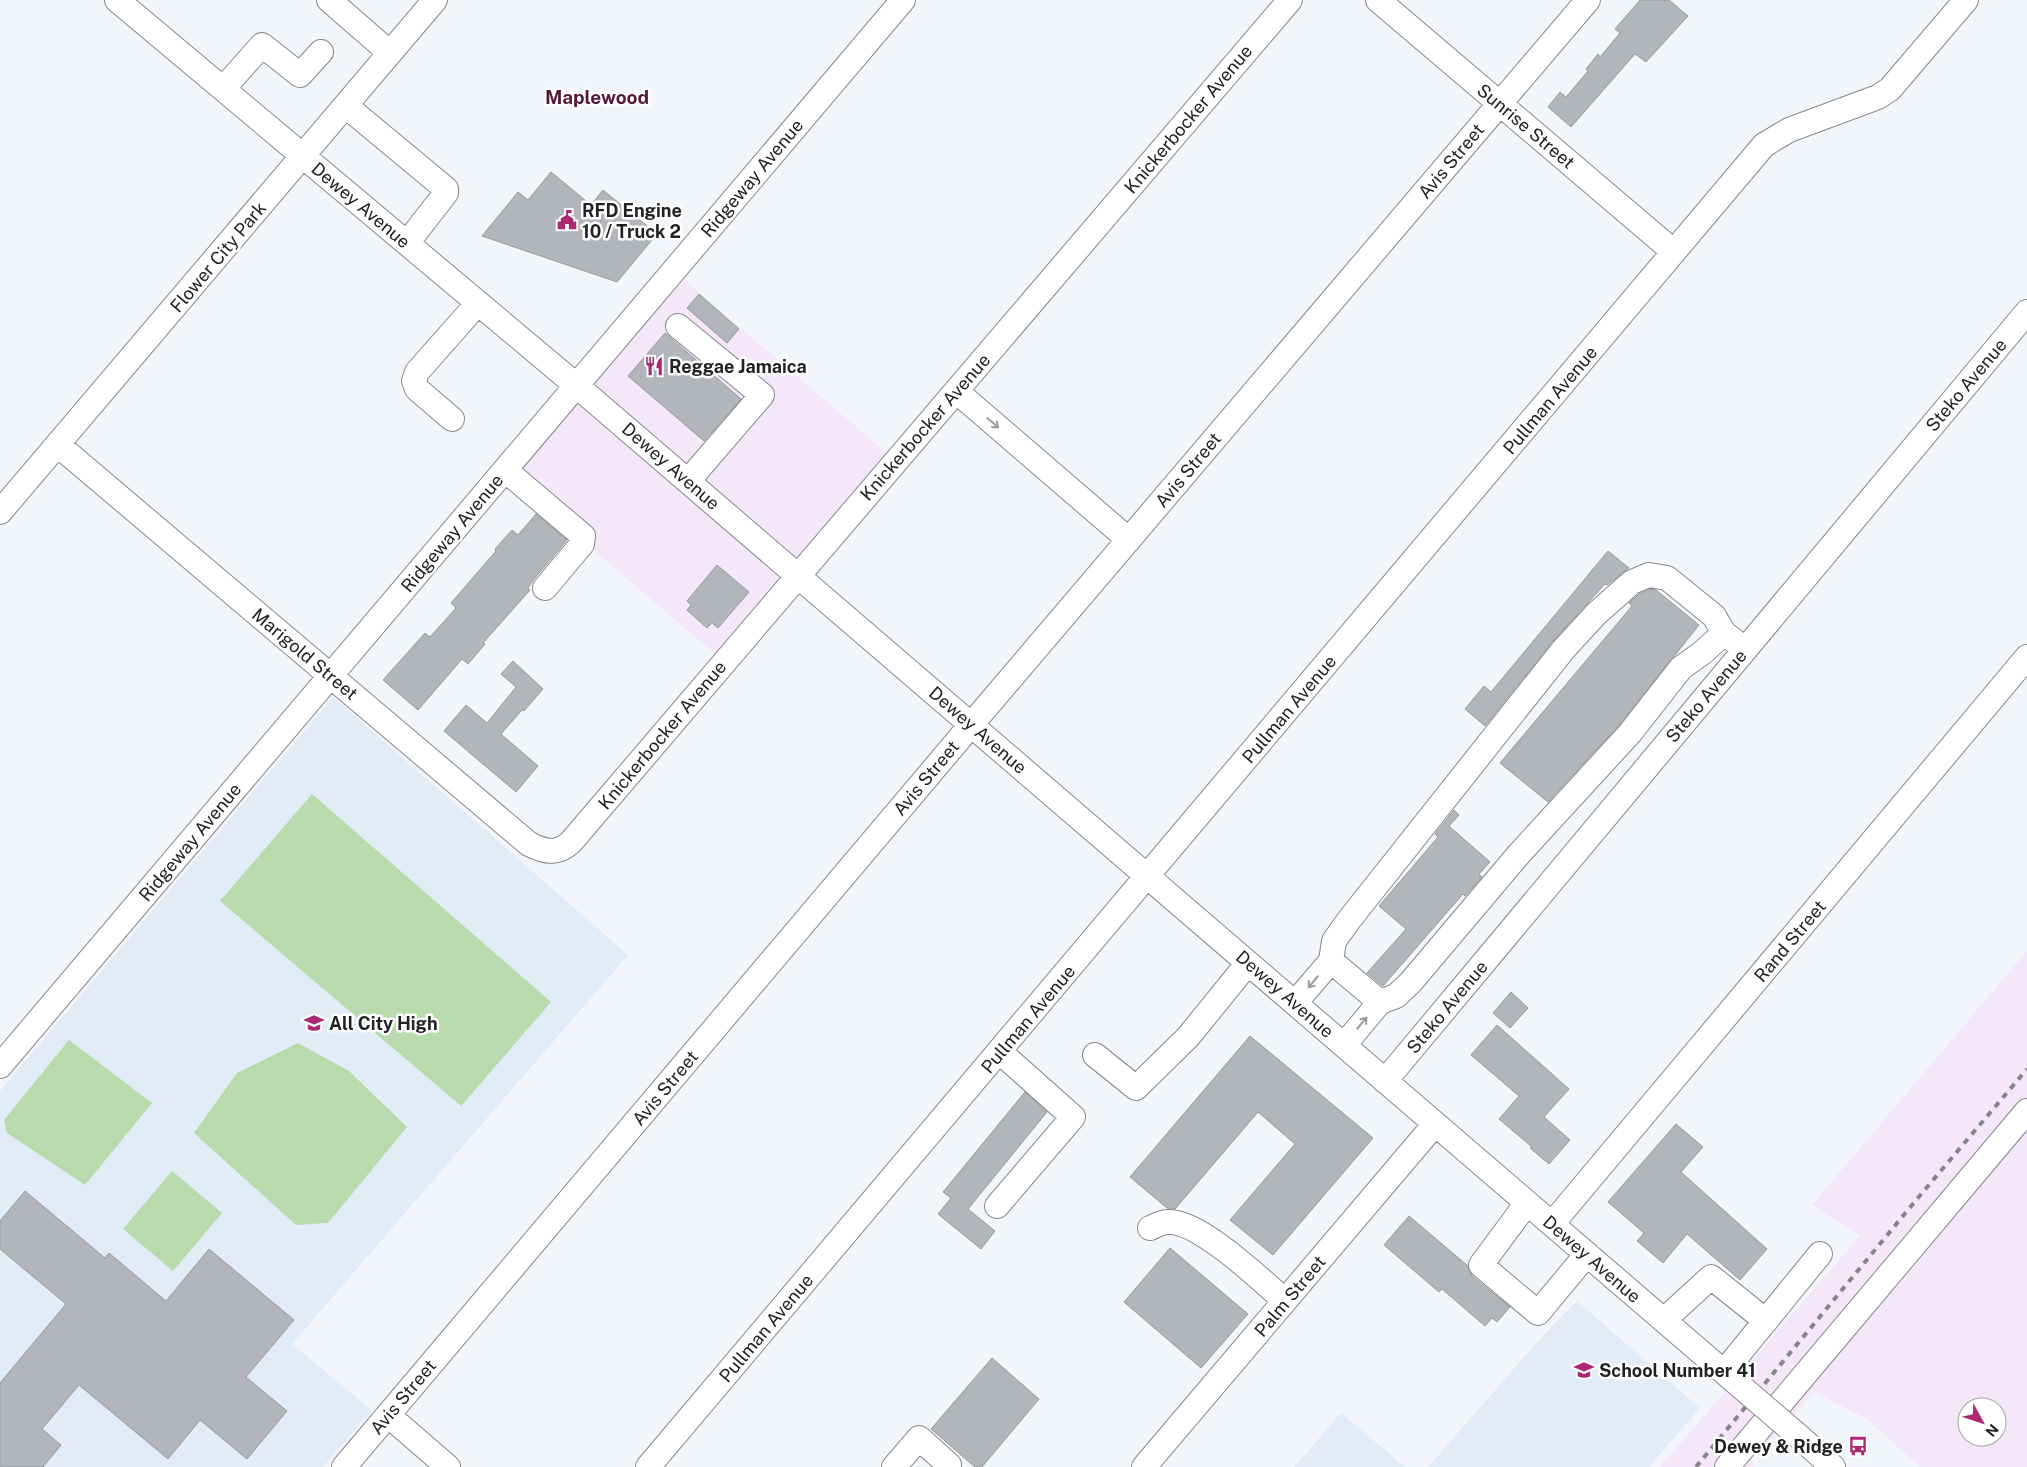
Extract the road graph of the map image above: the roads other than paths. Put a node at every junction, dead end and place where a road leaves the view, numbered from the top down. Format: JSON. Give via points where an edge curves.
{"nodes":[{"id":1,"x":117,"y":0,"type":"edge"},
{"id":2,"x":330,"y":0,"type":"edge"},
{"id":3,"x":435,"y":0,"type":"edge"},
{"id":4,"x":903,"y":0,"type":"edge"},
{"id":5,"x":1290,"y":0,"type":"edge"},
{"id":6,"x":1378,"y":0,"type":"edge"},
{"id":7,"x":1588,"y":0,"type":"edge"},
{"id":8,"x":1966,"y":0,"type":"edge"},
{"id":9,"x":322,"y":52,"type":"dead end"},
{"id":10,"x":390,"y":53,"type":"junction"},
{"id":11,"x":223,"y":89,"type":"junction"},
{"id":12,"x":1500,"y":104,"type":"junction"},
{"id":13,"x":346,"y":106,"type":"junction"},
{"id":14,"x":303,"y":156,"type":"junction"},
{"id":15,"x":407,"y":243,"type":"junction"},
{"id":16,"x":1674,"y":252,"type":"junction"},
{"id":17,"x":478,"y":303,"type":"junction"},
{"id":18,"x":2027,"y":312,"type":"edge"},
{"id":19,"x":678,"y":326,"type":"dead end"},
{"id":20,"x":577,"y":386,"type":"junction"},
{"id":21,"x":956,"y":391,"type":"junction"},
{"id":22,"x":452,"y":419,"type":"dead end"},
{"id":23,"x":58,"y":445,"type":"junction"},
{"id":24,"x":505,"y":470,"type":"junction"},
{"id":25,"x":688,"y":481,"type":"junction"},
{"id":26,"x":0,"y":512,"type":"edge"},
{"id":27,"x":1129,"y":540,"type":"junction"},
{"id":28,"x":798,"y":576,"type":"junction"},
{"id":29,"x":546,"y":588,"type":"dead end"},
{"id":30,"x":1724,"y":633,"type":"junction"},
{"id":31,"x":1746,"y":649,"type":"junction"},
{"id":32,"x":2027,"y":657,"type":"edge"},
{"id":33,"x":331,"y":676,"type":"junction"},
{"id":34,"x":971,"y":725,"type":"junction"},
{"id":35,"x":558,"y":851,"type":"joint"},
{"id":36,"x":1148,"y":877,"type":"junction"},
{"id":37,"x":1331,"y":961,"type":"junction"},
{"id":38,"x":1248,"y":963,"type":"junction"},
{"id":39,"x":1380,"y":1002,"type":"junction"},
{"id":40,"x":1295,"y":1003,"type":"junction"},
{"id":41,"x":1344,"y":1045,"type":"junction"},
{"id":42,"x":1000,"y":1052,"type":"junction"},
{"id":43,"x":1095,"y":1055,"type":"dead end"},
{"id":44,"x":0,"y":1066,"type":"edge"},
{"id":45,"x":1385,"y":1081,"type":"junction"},
{"id":46,"x":2027,"y":1111,"type":"edge"},
{"id":47,"x":1435,"y":1124,"type":"junction"},
{"id":48,"x":1527,"y":1203,"type":"junction"},
{"id":49,"x":997,"y":1206,"type":"dead end"},
{"id":50,"x":1552,"y":1224,"type":"junction"},
{"id":51,"x":1150,"y":1228,"type":"dead end"},
{"id":52,"x":1587,"y":1254,"type":"junction"},
{"id":53,"x":1820,"y":1254,"type":"dead end"},
{"id":54,"x":1285,"y":1301,"type":"junction"},
{"id":55,"x":1664,"y":1320,"type":"junction"},
{"id":56,"x":1766,"y":1320,"type":"junction"},
{"id":57,"x":1728,"y":1375,"type":"junction"},
{"id":58,"x":388,"y":1415,"type":"junction"},
{"id":59,"x":344,"y":1467,"type":"edge"},
{"id":60,"x":448,"y":1467,"type":"edge"},
{"id":61,"x":648,"y":1467,"type":"edge"},
{"id":62,"x":894,"y":1467,"type":"edge"},
{"id":63,"x":947,"y":1467,"type":"edge"},
{"id":64,"x":1144,"y":1467,"type":"edge"},
{"id":65,"x":1727,"y":1467,"type":"edge"},
{"id":66,"x":1833,"y":1467,"type":"edge"}],
"edges":[{"from":1,"to":11,"type":"street","name":"Dewey Avenue"},
{"from":2,"to":10,"type":"street"},
{"from":3,"to":10,"type":"street","name":"Flower City Park"},
{"from":4,"to":20,"type":"street","name":"Ridgeway Avenue"},
{"from":5,"to":21,"type":"street","name":"Knickerbocker Avenue"},
{"from":6,"to":12,"type":"street","name":"Sunrise Street"},
{"from":7,"to":12,"type":"street","name":"Avis Street"},
{"from":8,"to":16,"type":"street","name":"Pullman Avenue","via":[[1890,89],[1878,97],[1789,130],[1764,146]]},
{"from":9,"to":11,"type":"street","via":[[300,75],[262,45]]},
{"from":10,"to":13,"type":"street","name":"Flower City Park"},
{"from":11,"to":14,"type":"street","name":"Dewey Avenue"},
{"from":12,"to":16,"type":"street","name":"Sunrise Street"},
{"from":12,"to":27,"type":"street","name":"Avis Street"},
{"from":13,"to":14,"type":"street","name":"Flower City Park"},
{"from":13,"to":15,"type":"street","via":[[446,189]]},
{"from":14,"to":15,"type":"street","name":"Dewey Avenue"},
{"from":14,"to":23,"type":"street","name":"Flower City Park"},
{"from":15,"to":17,"type":"street","name":"Dewey Avenue"},
{"from":16,"to":36,"type":"street","name":"Pullman Avenue"},
{"from":17,"to":20,"type":"street","name":"Dewey Avenue"},
{"from":17,"to":22,"type":"street","via":[[417,372],[414,381],[416,389]]},
{"from":18,"to":31,"type":"street","name":"Steko Avenue"},
{"from":19,"to":25,"type":"street","via":[[762,395]]},
{"from":20,"to":24,"type":"street","name":"Ridgeway Avenue"},
{"from":20,"to":25,"type":"street","name":"Dewey Avenue"},
{"from":21,"to":27,"type":"street","one_way":true},
{"from":21,"to":28,"type":"street","name":"Knickerbocker Avenue"},
{"from":23,"to":26,"type":"street","name":"Flower City Park"},
{"from":23,"to":33,"type":"street","name":"Marigold Street"},
{"from":24,"to":29,"type":"street","via":[[583,536],[582,544]]},
{"from":24,"to":33,"type":"street","name":"Ridgeway Avenue"},
{"from":25,"to":28,"type":"street","name":"Dewey Avenue"},
{"from":27,"to":34,"type":"street","name":"Avis Street"},
{"from":28,"to":34,"type":"street","name":"Dewey Avenue"},
{"from":28,"to":35,"type":"street","name":"Knickerbocker Avenue","via":[[571,842]]},
{"from":30,"to":31,"type":"street"},
{"from":30,"to":37,"type":"street","via":[[1714,616],[1667,578],[1649,575],[1632,582],[1563,650],[1349,920],[1334,941]]},
{"from":30,"to":39,"type":"street","via":[[1681,668],[1630,733],[1519,854],[1410,983],[1396,996]]},
{"from":31,"to":45,"type":"street","name":"Steko Avenue"},
{"from":32,"to":50,"type":"street","name":"Rand Street"},
{"from":33,"to":35,"type":"street","name":"Marigold Street","via":[[530,844],[543,851]]},
{"from":33,"to":44,"type":"street","name":"Ridgeway Avenue"},
{"from":34,"to":36,"type":"street","name":"Dewey Avenue"},
{"from":34,"to":58,"type":"street","name":"Avis Street"},
{"from":36,"to":38,"type":"street","name":"Dewey Avenue"},
{"from":36,"to":42,"type":"street","name":"Pullman Avenue"},
{"from":37,"to":39,"type":"street"},
{"from":37,"to":40,"type":"street","one_way":true},
{"from":38,"to":40,"type":"street","name":"Dewey Avenue"},
{"from":38,"to":43,"type":"street","via":[[1188,1037],[1136,1088]]},
{"from":41,"to":39,"type":"street","one_way":true},
{"from":40,"to":41,"type":"street","name":"Dewey Avenue"},
{"from":41,"to":45,"type":"street","name":"Dewey Avenue"},
{"from":42,"to":49,"type":"street","via":[[1073,1117]]},
{"from":42,"to":61,"type":"street","name":"Pullman Avenue"},
{"from":45,"to":47,"type":"street","name":"Dewey Avenue"},
{"from":46,"to":65,"type":"street"},
{"from":47,"to":48,"type":"street","name":"Dewey Avenue"},
{"from":47,"to":54,"type":"street","name":"Palm Street"},
{"from":48,"to":50,"type":"street","name":"Dewey Avenue"},
{"from":48,"to":52,"type":"street","via":[[1481,1265],[1538,1313]]},
{"from":50,"to":52,"type":"street","name":"Dewey Avenue"},
{"from":51,"to":54,"type":"street","via":[[1169,1222],[1198,1230]]},
{"from":52,"to":55,"type":"street","name":"Dewey Avenue"},
{"from":53,"to":56,"type":"street"},
{"from":54,"to":64,"type":"street","name":"Palm Street"},
{"from":55,"to":56,"type":"street","via":[[1711,1277]]},
{"from":55,"to":57,"type":"street","name":"Dewey Avenue"},
{"from":56,"to":57,"type":"street"},
{"from":57,"to":66,"type":"street","name":"Dewey Avenue","bridge":true},
{"from":58,"to":59,"type":"street","name":"Avis Street"},
{"from":58,"to":60,"type":"street"},
{"from":62,"to":63,"type":"street","via":[[919,1438],[949,1465]]}]}
